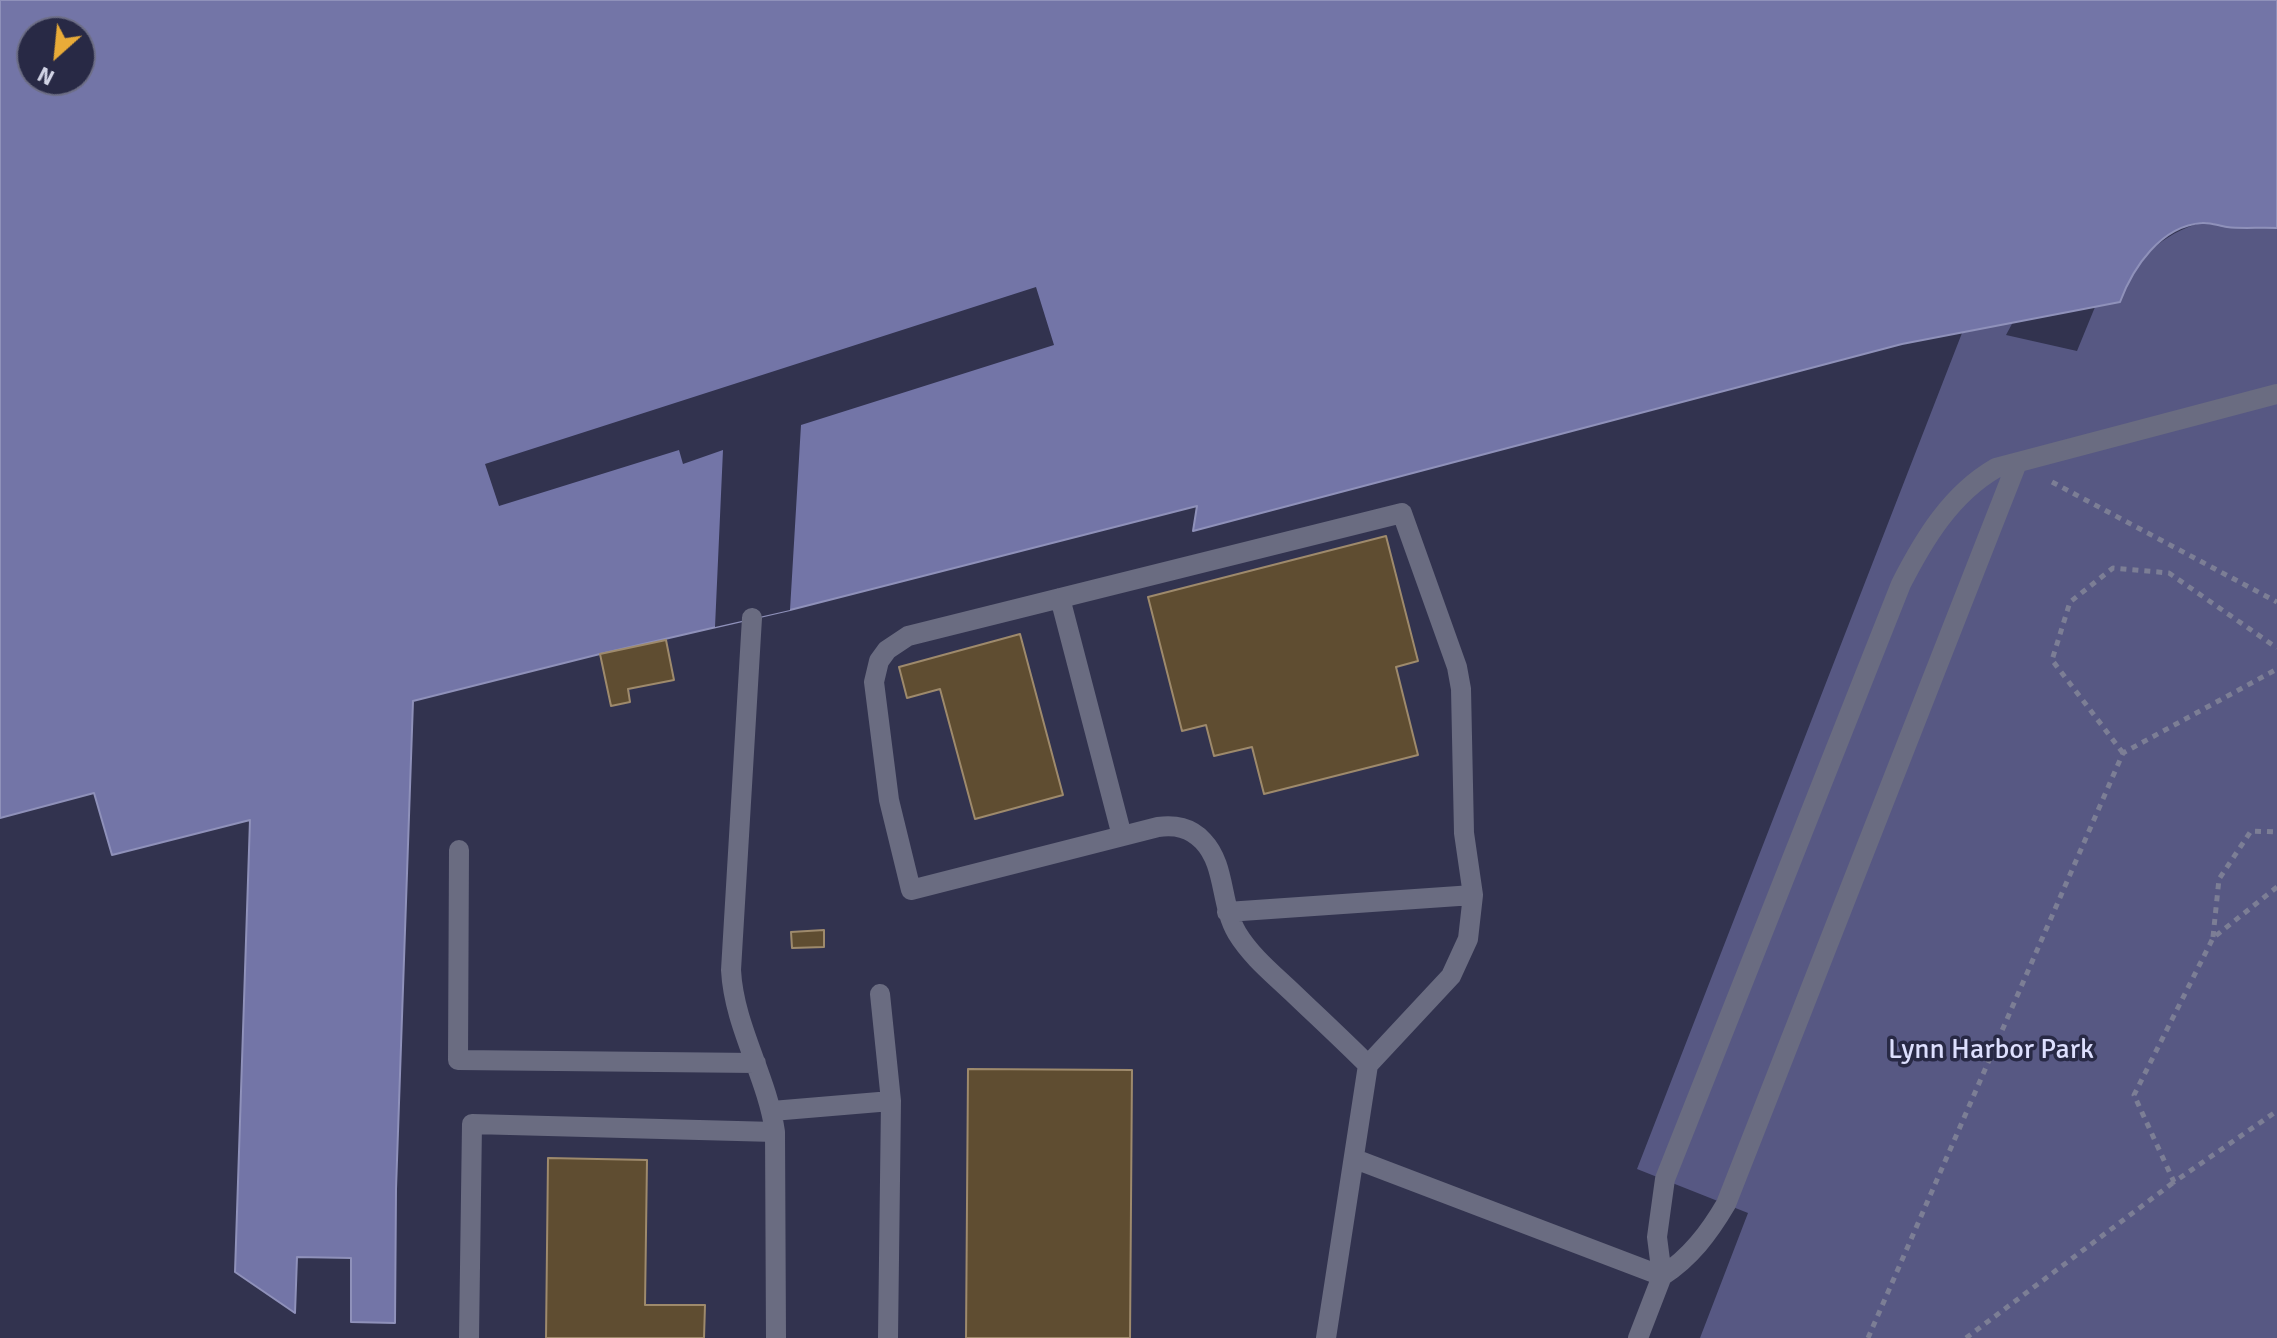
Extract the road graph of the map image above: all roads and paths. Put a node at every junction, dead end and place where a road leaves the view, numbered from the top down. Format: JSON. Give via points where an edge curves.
{"nodes":[{"id":1,"x":2277,"y":394,"type":"edge"},
{"id":2,"x":2017,"y":463,"type":"junction"},
{"id":3,"x":1060,"y":598,"type":"junction"},
{"id":4,"x":2277,"y":602,"type":"edge"},
{"id":5,"x":752,"y":618,"type":"dead end"},
{"id":6,"x":2277,"y":648,"type":"edge"},
{"id":7,"x":2277,"y":669,"type":"edge"},
{"id":8,"x":2123,"y":753,"type":"junction"},
{"id":9,"x":2277,"y":832,"type":"edge"},
{"id":10,"x":1122,"y":836,"type":"junction"},
{"id":11,"x":459,"y":850,"type":"dead end"},
{"id":12,"x":2277,"y":887,"type":"edge"},
{"id":13,"x":1473,"y":895,"type":"junction"},
{"id":14,"x":1227,"y":912,"type":"junction"},
{"id":15,"x":2213,"y":938,"type":"junction"},
{"id":16,"x":880,"y":994,"type":"dead end"},
{"id":17,"x":756,"y":1063,"type":"junction"},
{"id":18,"x":1368,"y":1065,"type":"junction"},
{"id":19,"x":891,"y":1101,"type":"junction"},
{"id":20,"x":772,"y":1111,"type":"junction"},
{"id":21,"x":2277,"y":1111,"type":"edge"},
{"id":22,"x":775,"y":1132,"type":"junction"},
{"id":23,"x":1355,"y":1159,"type":"junction"},
{"id":24,"x":2174,"y":1182,"type":"junction"},
{"id":25,"x":1662,"y":1276,"type":"junction"},
{"id":26,"x":469,"y":1338,"type":"edge"},
{"id":27,"x":776,"y":1338,"type":"edge"},
{"id":28,"x":888,"y":1338,"type":"edge"},
{"id":29,"x":1326,"y":1338,"type":"edge"},
{"id":30,"x":1638,"y":1338,"type":"edge"},
{"id":31,"x":1868,"y":1338,"type":"edge"},
{"id":32,"x":1966,"y":1338,"type":"edge"}],
"edges":[{"from":1,"to":2,"type":"street"},
{"from":2,"to":4,"type":"path"},
{"from":2,"to":25,"type":"street","via":[[1726,1204],[1697,1246]]},
{"from":2,"to":25,"type":"street","via":[[1996,468],[1964,491],[1930,534],[1901,584],[1665,1179],[1657,1237]]},
{"from":3,"to":10,"type":"street"},
{"from":3,"to":10,"type":"street","via":[[908,636],[879,661],[874,682],[889,800],[911,890]]},
{"from":3,"to":13,"type":"street","via":[[1402,513],[1457,667],[1464,833]]},
{"from":5,"to":17,"type":"street","via":[[731,970],[736,1009]]},
{"from":6,"to":8,"type":"path","via":[[2169,573],[2113,568],[2070,602],[2052,660]]},
{"from":7,"to":8,"type":"path"},
{"from":8,"to":31,"type":"path"},
{"from":9,"to":15,"type":"path","via":[[2251,831],[2219,879]]},
{"from":10,"to":14,"type":"street","via":[[1173,826],[1200,837],[1217,863]]},
{"from":11,"to":17,"type":"street","via":[[458,1060]]},
{"from":12,"to":15,"type":"path"},
{"from":13,"to":14,"type":"street"},
{"from":13,"to":18,"type":"street","via":[[1468,939],[1451,976]]},
{"from":14,"to":18,"type":"street","via":[[1246,946]]},
{"from":15,"to":24,"type":"path","via":[[2134,1095]]},
{"from":16,"to":19,"type":"street"},
{"from":17,"to":20,"type":"street"},
{"from":18,"to":23,"type":"street"},
{"from":19,"to":20,"type":"street"},
{"from":19,"to":28,"type":"street"},
{"from":20,"to":22,"type":"street"},
{"from":21,"to":24,"type":"path"},
{"from":22,"to":26,"type":"street","via":[[472,1124]]},
{"from":22,"to":27,"type":"street"},
{"from":23,"to":25,"type":"street"},
{"from":23,"to":29,"type":"street"},
{"from":24,"to":32,"type":"path"},
{"from":25,"to":30,"type":"street"}]}
